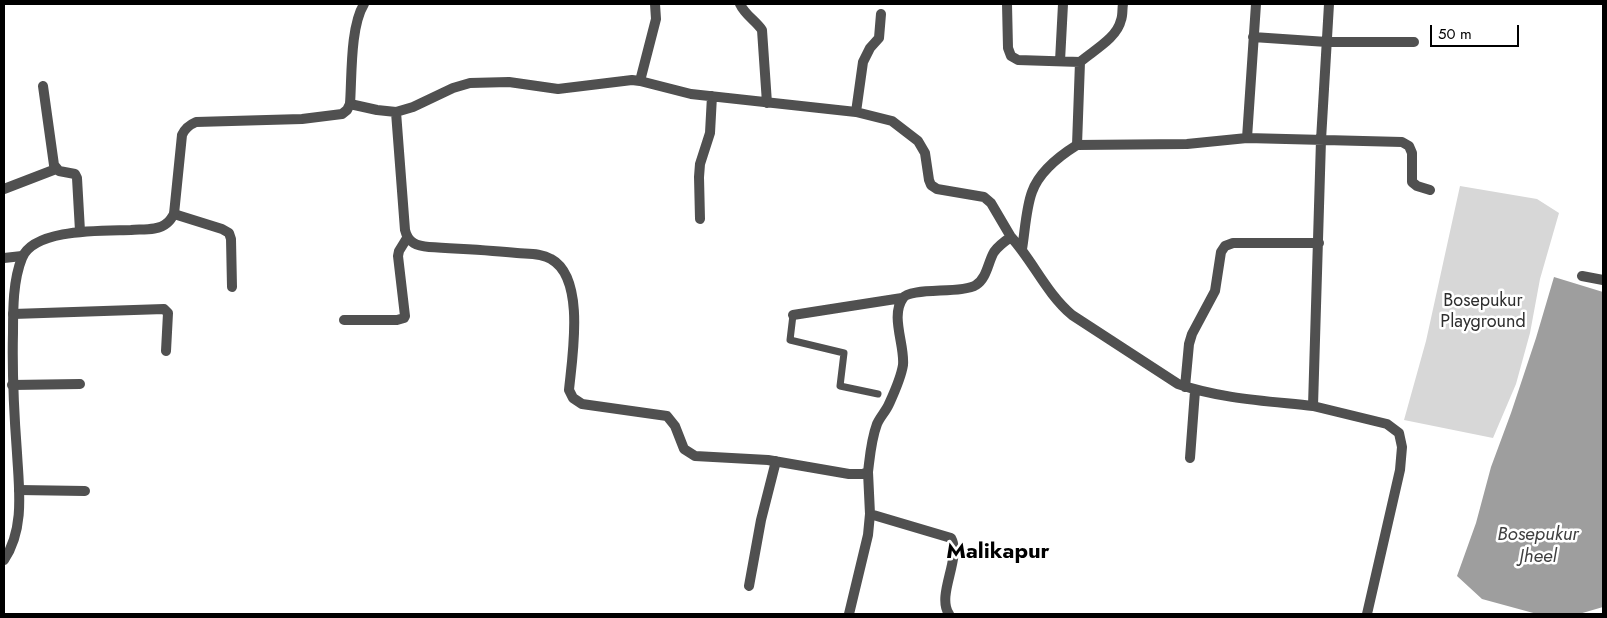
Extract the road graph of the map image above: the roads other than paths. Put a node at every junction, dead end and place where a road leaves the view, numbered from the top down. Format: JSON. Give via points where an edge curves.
{"nodes":[{"id":1,"x":364,"y":4,"type":"edge"},
{"id":2,"x":655,"y":4,"type":"edge"},
{"id":3,"x":740,"y":4,"type":"edge"},
{"id":4,"x":1007,"y":4,"type":"edge"},
{"id":5,"x":1063,"y":4,"type":"edge"},
{"id":6,"x":1122,"y":4,"type":"edge"},
{"id":7,"x":1256,"y":4,"type":"edge"},
{"id":8,"x":1329,"y":4,"type":"edge"},
{"id":9,"x":881,"y":14,"type":"dead end"},
{"id":10,"x":1254,"y":37,"type":"junction"},
{"id":11,"x":1327,"y":42,"type":"junction"},
{"id":12,"x":1414,"y":42,"type":"dead end"},
{"id":13,"x":1060,"y":61,"type":"junction"},
{"id":14,"x":1080,"y":62,"type":"junction"},
{"id":15,"x":640,"y":81,"type":"junction"},
{"id":16,"x":43,"y":86,"type":"dead end"},
{"id":17,"x":712,"y":96,"type":"junction"},
{"id":18,"x":767,"y":102,"type":"junction"},
{"id":19,"x":350,"y":104,"type":"junction"},
{"id":20,"x":396,"y":112,"type":"junction"},
{"id":21,"x":856,"y":112,"type":"junction"},
{"id":22,"x":1247,"y":138,"type":"junction"},
{"id":23,"x":1321,"y":140,"type":"junction"},
{"id":24,"x":1077,"y":145,"type":"junction"},
{"id":25,"x":56,"y":169,"type":"junction"},
{"id":26,"x":4,"y":189,"type":"edge"},
{"id":27,"x":1430,"y":190,"type":"dead end"},
{"id":28,"x":174,"y":214,"type":"junction"},
{"id":29,"x":700,"y":218,"type":"dead end"},
{"id":30,"x":80,"y":231,"type":"junction"},
{"id":31,"x":1011,"y":237,"type":"junction"},
{"id":32,"x":407,"y":238,"type":"junction"},
{"id":33,"x":1319,"y":243,"type":"junction"},
{"id":34,"x":1022,"y":249,"type":"junction"},
{"id":35,"x":22,"y":256,"type":"junction"},
{"id":36,"x":4,"y":258,"type":"edge"},
{"id":37,"x":1582,"y":276,"type":"dead end"},
{"id":38,"x":1603,"y":280,"type":"edge"},
{"id":39,"x":232,"y":286,"type":"dead end"},
{"id":40,"x":902,"y":298,"type":"junction"},
{"id":41,"x":13,"y":314,"type":"junction"},
{"id":42,"x":793,"y":315,"type":"joint"},
{"id":43,"x":344,"y":320,"type":"dead end"},
{"id":44,"x":166,"y":352,"type":"dead end"},
{"id":45,"x":9,"y":380,"type":"edge"},
{"id":46,"x":80,"y":384,"type":"dead end"},
{"id":47,"x":1185,"y":387,"type":"junction"},
{"id":48,"x":1195,"y":391,"type":"junction"},
{"id":49,"x":878,"y":394,"type":"dead end"},
{"id":50,"x":1313,"y":406,"type":"junction"},
{"id":51,"x":1190,"y":458,"type":"dead end"},
{"id":52,"x":776,"y":461,"type":"junction"},
{"id":53,"x":868,"y":472,"type":"junction"},
{"id":54,"x":19,"y":490,"type":"junction"},
{"id":55,"x":85,"y":491,"type":"dead end"},
{"id":56,"x":870,"y":514,"type":"junction"},
{"id":57,"x":4,"y":560,"type":"edge"},
{"id":58,"x":749,"y":586,"type":"dead end"},
{"id":59,"x":849,"y":614,"type":"edge"},
{"id":60,"x":949,"y":614,"type":"edge"},
{"id":61,"x":1367,"y":614,"type":"edge"}],
"edges":[{"from":1,"to":19,"type":"street","via":[[356,27]]},
{"from":2,"to":15,"type":"street","via":[[656,20]]},
{"from":3,"to":18,"type":"street","via":[[762,30]]},
{"from":4,"to":13,"type":"street","via":[[1011,56],[1018,60]]},
{"from":5,"to":13,"type":"street"},
{"from":6,"to":14,"type":"street","via":[[1118,28]]},
{"from":7,"to":10,"type":"street"},
{"from":8,"to":11,"type":"street"},
{"from":9,"to":21,"type":"street","via":[[879,38],[863,62]]},
{"from":10,"to":11,"type":"street"},
{"from":10,"to":22,"type":"street"},
{"from":11,"to":12,"type":"street"},
{"from":11,"to":23,"type":"street"},
{"from":13,"to":14,"type":"street"},
{"from":14,"to":24,"type":"street"},
{"from":15,"to":17,"type":"street"},
{"from":15,"to":20,"type":"street","via":[[558,88],[509,82],[470,83]]},
{"from":16,"to":25,"type":"street"},
{"from":17,"to":18,"type":"street"},
{"from":17,"to":29,"type":"street","via":[[710,132],[698,177]]},
{"from":18,"to":21,"type":"street"},
{"from":19,"to":20,"type":"street"},
{"from":19,"to":28,"type":"street","via":[[342,114],[331,116],[196,122],[187,127],[182,135]]},
{"from":20,"to":32,"type":"street"},
{"from":21,"to":31,"type":"street","via":[[892,121],[918,141],[925,153],[931,185],[937,189],[984,197]]},
{"from":22,"to":23,"type":"street"},
{"from":22,"to":24,"type":"street","via":[[1186,144]]},
{"from":23,"to":27,"type":"street","via":[[1402,142],[1412,153],[1412,182]]},
{"from":23,"to":33,"type":"street"},
{"from":24,"to":34,"type":"street","via":[[1040,177],[1032,191]]},
{"from":25,"to":26,"type":"street"},
{"from":25,"to":30,"type":"street","via":[[71,172],[78,178]]},
{"from":28,"to":30,"type":"street","via":[[168,223],[156,228]]},
{"from":28,"to":39,"type":"street","via":[[228,233],[231,239]]},
{"from":30,"to":35,"type":"street","via":[[40,241]]},
{"from":31,"to":34,"type":"street"},
{"from":31,"to":40,"type":"street","via":[[998,247],[983,278],[976,285],[915,293]]},
{"from":32,"to":43,"type":"street","via":[[398,251],[404,318]]},
{"from":32,"to":52,"type":"street","via":[[419,246],[537,254],[550,258],[563,272],[575,311],[569,390],[573,398],[582,404],[667,416],[675,426],[684,449],[695,456]]},
{"from":33,"to":47,"type":"street","via":[[1233,243],[1225,246],[1212,298],[1196,323],[1189,344]]},
{"from":33,"to":50,"type":"street"},
{"from":34,"to":47,"type":"street","via":[[1054,297],[1072,315]]},
{"from":35,"to":36,"type":"street"},
{"from":35,"to":41,"type":"street"},
{"from":37,"to":38,"type":"street"},
{"from":40,"to":42,"type":"street"},
{"from":40,"to":53,"type":"street","via":[[898,334],[903,356],[902,370],[878,422]]},
{"from":41,"to":44,"type":"street","via":[[164,310],[168,317]]},
{"from":41,"to":45,"type":"street"},
{"from":42,"to":49,"type":"lane","via":[[790,340],[844,353],[840,386]]},
{"from":45,"to":46,"type":"street"},
{"from":45,"to":54,"type":"street"},
{"from":47,"to":48,"type":"street"},
{"from":48,"to":50,"type":"street"},
{"from":48,"to":51,"type":"street"},
{"from":50,"to":61,"type":"street","via":[[1387,424],[1399,433],[1402,447],[1400,470]]},
{"from":52,"to":53,"type":"street","via":[[849,474]]},
{"from":52,"to":58,"type":"street","via":[[760,520]]},
{"from":53,"to":56,"type":"street"},
{"from":54,"to":55,"type":"street"},
{"from":54,"to":57,"type":"street","via":[[16,534]]},
{"from":56,"to":59,"type":"street"},
{"from":56,"to":60,"type":"street","via":[[951,538],[954,548],[946,608]]}]}
